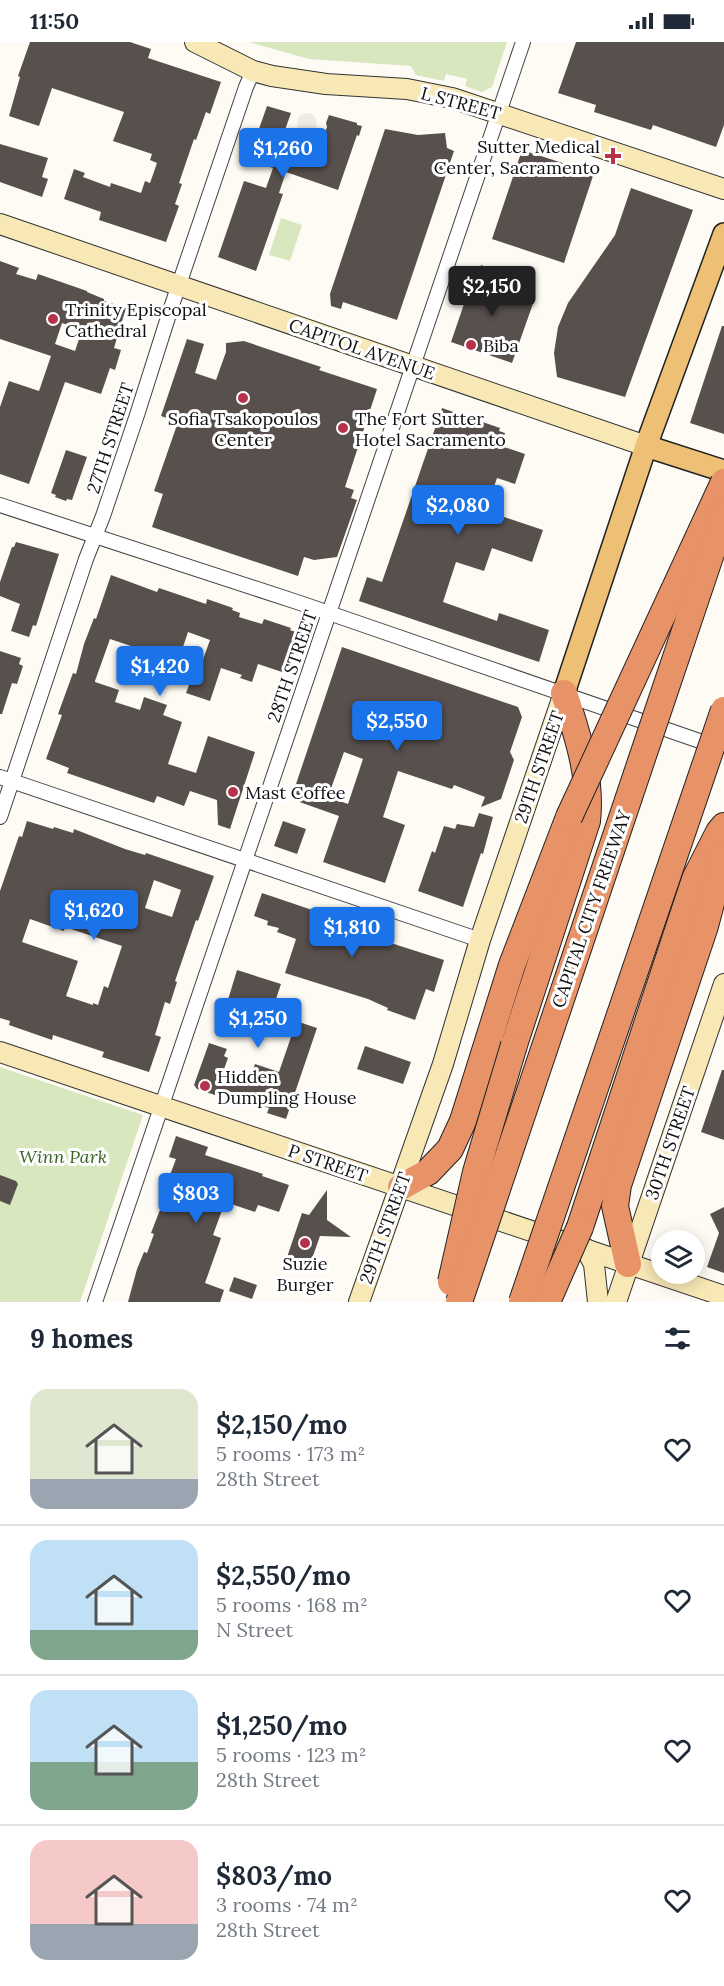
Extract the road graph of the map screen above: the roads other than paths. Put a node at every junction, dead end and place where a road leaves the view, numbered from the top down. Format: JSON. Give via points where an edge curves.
{"nodes":[{"id":1,"x":195,"y":42,"type":"edge"},
{"id":2,"x":523,"y":42,"type":"edge"},
{"id":3,"x":254,"y":70,"type":"junction"},
{"id":4,"x":500,"y":113,"type":"junction"},
{"id":5,"x":724,"y":189,"type":"edge"},
{"id":6,"x":0,"y":224,"type":"edge"},
{"id":7,"x":724,"y":234,"type":"edge"},
{"id":8,"x":178,"y":286,"type":"junction"},
{"id":9,"x":412,"y":366,"type":"junction"},
{"id":10,"x":646,"y":446,"type":"junction"},
{"id":11,"x":724,"y":471,"type":"edge"},
{"id":12,"x":724,"y":482,"type":"edge"},
{"id":13,"x":0,"y":505,"type":"edge"},
{"id":14,"x":724,"y":515,"type":"edge"},
{"id":15,"x":95,"y":537,"type":"junction"},
{"id":16,"x":328,"y":614,"type":"junction"},
{"id":17,"x":564,"y":693,"type":"junction"},
{"id":18,"x":724,"y":710,"type":"edge"},
{"id":19,"x":724,"y":749,"type":"edge"},
{"id":20,"x":6,"y":779,"type":"edge"},
{"id":21,"x":0,"y":818,"type":"edge"},
{"id":22,"x":724,"y":826,"type":"edge"},
{"id":23,"x":724,"y":854,"type":"edge"},
{"id":24,"x":244,"y":861,"type":"junction"},
{"id":25,"x":480,"y":940,"type":"junction"},
{"id":26,"x":724,"y":984,"type":"edge"},
{"id":27,"x":718,"y":1022,"type":"edge"},
{"id":28,"x":0,"y":1052,"type":"edge"},
{"id":29,"x":161,"y":1107,"type":"junction"},
{"id":30,"x":401,"y":1187,"type":"junction"},
{"id":31,"x":583,"y":1238,"type":"junction"},
{"id":32,"x":628,"y":1264,"type":"junction"},
{"id":33,"x":724,"y":1296,"type":"edge"},
{"id":34,"x":95,"y":1302,"type":"edge"},
{"id":35,"x":359,"y":1302,"type":"edge"},
{"id":36,"x":447,"y":1302,"type":"edge"},
{"id":37,"x":459,"y":1302,"type":"edge"},
{"id":38,"x":522,"y":1302,"type":"edge"},
{"id":39,"x":547,"y":1302,"type":"edge"},
{"id":40,"x":598,"y":1302,"type":"edge"},
{"id":41,"x":616,"y":1302,"type":"edge"}],
"edges":[{"from":1,"to":3,"type":"main road","name":"L STREET"},
{"from":2,"to":4,"type":"street","name":"28TH STREET"},
{"from":3,"to":4,"type":"main road","name":"L STREET","via":[[320,83],[407,89]]},
{"from":3,"to":8,"type":"street","name":"27TH STREET"},
{"from":4,"to":5,"type":"main road","name":"L STREET"},
{"from":4,"to":9,"type":"street","name":"28TH STREET"},
{"from":6,"to":8,"type":"main road","name":"CAPITOL AVENUE"},
{"from":7,"to":10,"type":"main road","name":"29TH STREET"},
{"from":8,"to":9,"type":"main road","name":"CAPITOL AVENUE"},
{"from":8,"to":15,"type":"street","name":"27TH STREET"},
{"from":9,"to":10,"type":"main road","name":"CAPITOL AVENUE"},
{"from":9,"to":16,"type":"street","name":"28TH STREET"},
{"from":10,"to":11,"type":"main road","name":"CAPITOL AVENUE"},
{"from":10,"to":17,"type":"main road","name":"29TH STREET"},
{"from":12,"to":30,"type":"highway","bridge":true,"via":[[569,817],[512,965],[463,1121],[450,1149],[428,1172]]},
{"from":13,"to":15,"type":"street"},
{"from":14,"to":37,"type":"highway","name":"CAPITAL CITY FREEWAY","bridge":true},
{"from":15,"to":16,"type":"street"},
{"from":15,"to":20,"type":"street","name":"27TH STREET"},
{"from":16,"to":17,"type":"street"},
{"from":16,"to":24,"type":"street","name":"28TH STREET"},
{"from":17,"to":19,"type":"street"},
{"from":17,"to":25,"type":"main road","name":"29TH STREET"},
{"from":17,"to":36,"type":"highway","bridge":true,"via":[[583,755],[587,821],[476,1172]]},
{"from":18,"to":38,"type":"highway","bridge":true},
{"from":20,"to":21,"type":"street","name":"27TH STREET"},
{"from":20,"to":24,"type":"street"},
{"from":22,"to":31,"type":"highway","via":[[695,879]]},
{"from":23,"to":32,"type":"highway","via":[[702,936],[618,1185],[615,1206]]},
{"from":24,"to":25,"type":"street"},
{"from":24,"to":29,"type":"street","name":"28TH STREET"},
{"from":25,"to":30,"type":"main road","name":"29TH STREET"},
{"from":26,"to":27,"type":"main road","name":"30TH STREET"},
{"from":27,"to":32,"type":"main road","name":"30TH STREET"},
{"from":28,"to":29,"type":"main road","name":"P STREET"},
{"from":29,"to":30,"type":"main road","name":"P STREET"},
{"from":29,"to":34,"type":"street","name":"28TH STREET"},
{"from":30,"to":31,"type":"main road","name":"P STREET"},
{"from":30,"to":35,"type":"main road","name":"29TH STREET"},
{"from":31,"to":32,"type":"main road","name":"P STREET"},
{"from":31,"to":39,"type":"highway","bridge":true},
{"from":31,"to":40,"type":"main road","via":[[594,1264]]},
{"from":32,"to":33,"type":"main road","name":"P STREET"},
{"from":32,"to":41,"type":"main road","name":"30TH STREET"}]}
